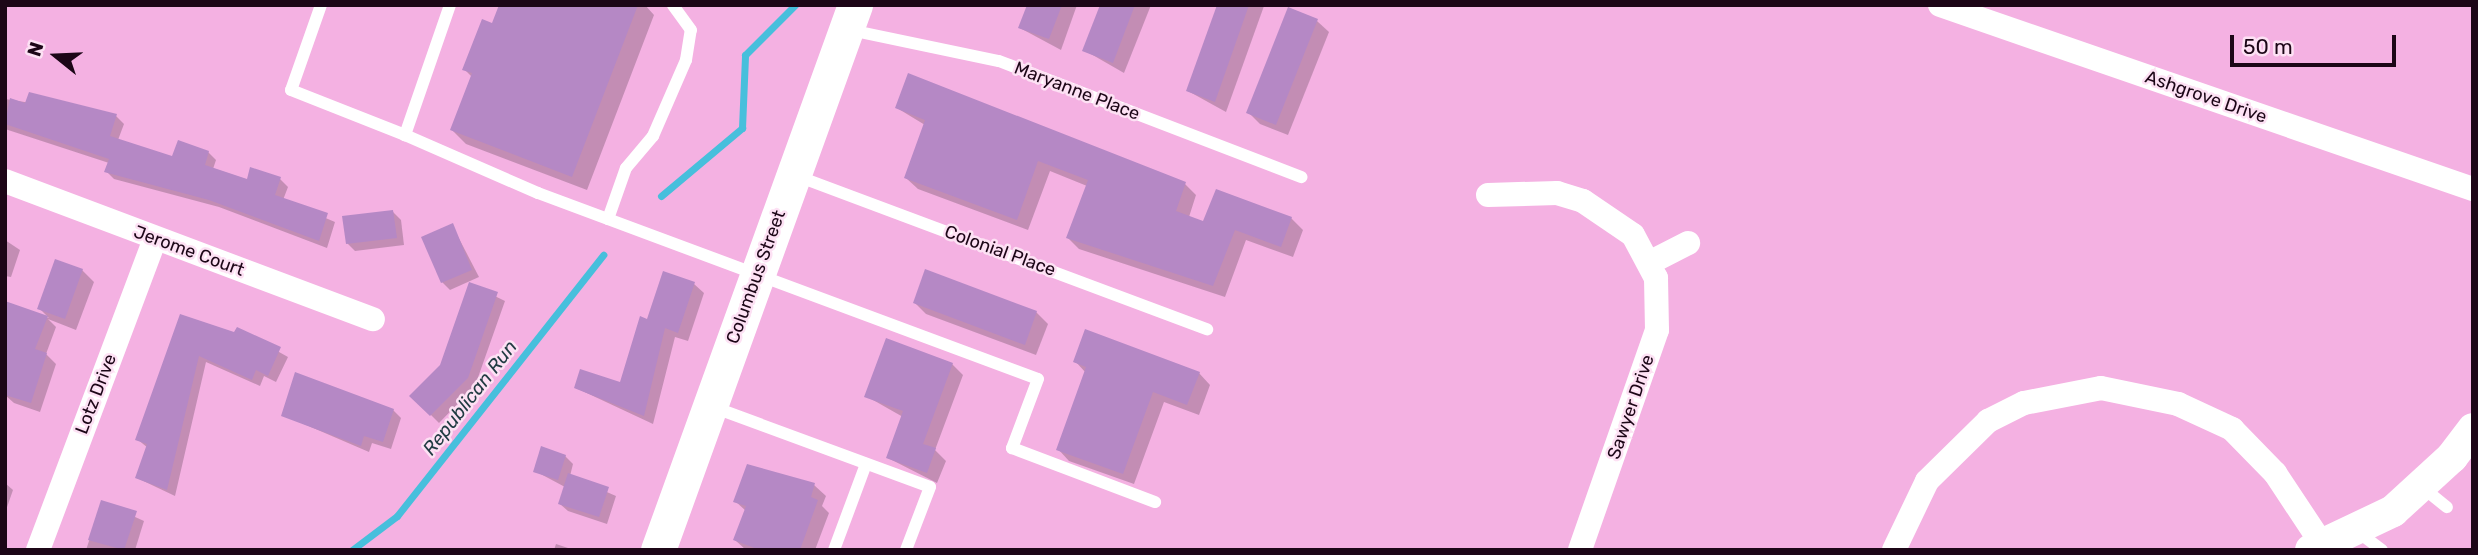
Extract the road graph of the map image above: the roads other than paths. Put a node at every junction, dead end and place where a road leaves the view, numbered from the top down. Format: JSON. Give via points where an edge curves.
{"nodes":[{"id":1,"x":321,"y":5,"type":"edge"},
{"id":2,"x":450,"y":5,"type":"edge"},
{"id":3,"x":673,"y":5,"type":"edge"},
{"id":4,"x":1940,"y":5,"type":"edge"},
{"id":5,"x":851,"y":17,"type":"edge"},
{"id":6,"x":405,"y":135,"type":"junction"},
{"id":7,"x":793,"y":174,"type":"junction"},
{"id":8,"x":1301,"y":177,"type":"dead end"},
{"id":9,"x":5,"y":181,"type":"edge"},
{"id":10,"x":2473,"y":189,"type":"edge"},
{"id":11,"x":1488,"y":195,"type":"dead end"},
{"id":12,"x":608,"y":219,"type":"junction"},
{"id":13,"x":155,"y":239,"type":"junction"},
{"id":14,"x":1688,"y":243,"type":"dead end"},
{"id":15,"x":1649,"y":263,"type":"junction"},
{"id":16,"x":757,"y":275,"type":"junction"},
{"id":17,"x":373,"y":319,"type":"dead end"},
{"id":18,"x":1207,"y":329,"type":"dead end"},
{"id":19,"x":710,"y":406,"type":"junction"},
{"id":20,"x":2473,"y":429,"type":"edge"},
{"id":21,"x":866,"y":464,"type":"junction"},
{"id":22,"x":2422,"y":487,"type":"junction"},
{"id":23,"x":1155,"y":502,"type":"dead end"},
{"id":24,"x":2446,"y":507,"type":"dead end"},
{"id":25,"x":2355,"y":529,"type":"junction"},
{"id":26,"x":2316,"y":547,"type":"edge"},
{"id":27,"x":662,"y":548,"type":"edge"},
{"id":28,"x":38,"y":550,"type":"edge"},
{"id":29,"x":834,"y":550,"type":"edge"},
{"id":30,"x":906,"y":550,"type":"edge"},
{"id":31,"x":1580,"y":550,"type":"edge"},
{"id":32,"x":1895,"y":550,"type":"edge"},
{"id":33,"x":2382,"y":550,"type":"edge"}],
"edges":[{"from":1,"to":6,"type":"lane","via":[[291,90]]},
{"from":2,"to":6,"type":"lane"},
{"from":3,"to":12,"type":"lane","via":[[691,30],[686,60],[653,136],[626,168]]},
{"from":4,"to":10,"type":"street","name":"Ashgrove Drive"},
{"from":5,"to":7,"type":"main road","name":"Columbus Street"},
{"from":5,"to":8,"type":"lane","name":"Maryanne Place","via":[[879,40],[999,61]]},
{"from":6,"to":12,"type":"lane"},
{"from":7,"to":16,"type":"main road","name":"Columbus Street"},
{"from":7,"to":18,"type":"lane","name":"Colonial Place"},
{"from":9,"to":13,"type":"street","name":"Jerome Court"},
{"from":11,"to":15,"type":"street","name":"Sawyer Drive","via":[[1557,192],[1583,201],[1622,223]]},
{"from":12,"to":16,"type":"lane"},
{"from":13,"to":17,"type":"street","name":"Jerome Court"},
{"from":13,"to":28,"type":"street","name":"Lotz Drive"},
{"from":14,"to":15,"type":"street"},
{"from":15,"to":31,"type":"street","name":"Sawyer Drive","via":[[1660,296],[1657,330]]},
{"from":16,"to":19,"type":"main road","name":"Columbus Street"},
{"from":16,"to":23,"type":"lane","via":[[1038,379],[1012,448]]},
{"from":19,"to":21,"type":"lane"},
{"from":19,"to":27,"type":"main road","name":"Columbus Street"},
{"from":20,"to":22,"type":"street"},
{"from":21,"to":29,"type":"lane"},
{"from":21,"to":30,"type":"lane","via":[[930,487]]},
{"from":22,"to":24,"type":"lane"},
{"from":22,"to":25,"type":"street"},
{"from":25,"to":26,"type":"street"},
{"from":25,"to":33,"type":"lane"},
{"from":26,"to":32,"type":"street","via":[[2275,473],[2232,429],[2178,404],[2101,388],[2024,403],[1988,421],[1927,481]]}]}
